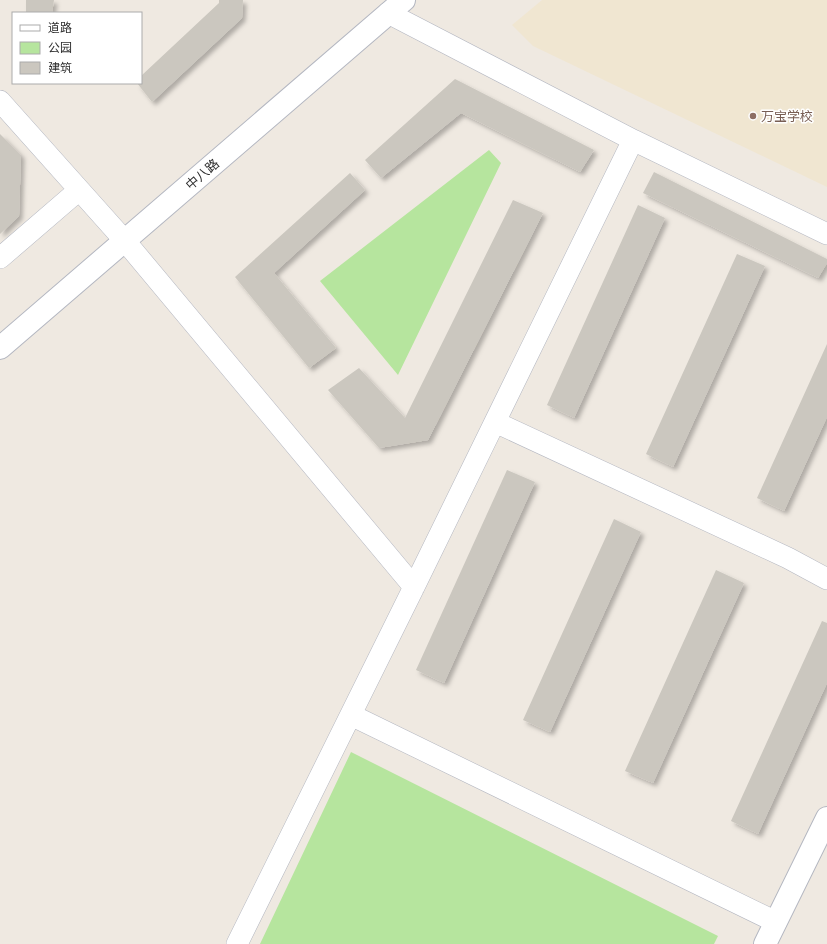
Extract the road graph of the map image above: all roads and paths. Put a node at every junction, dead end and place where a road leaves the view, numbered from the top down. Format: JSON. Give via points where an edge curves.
{"nodes":[{"id":1,"x":396,"y":7,"type":"edge"},
{"id":2,"x":0,"y":101,"type":"edge"},
{"id":3,"x":633,"y":140,"type":"junction"},
{"id":4,"x":79,"y":190,"type":"junction"},
{"id":5,"x":827,"y":234,"type":"edge"},
{"id":6,"x":124,"y":241,"type":"junction"},
{"id":7,"x":0,"y":258,"type":"edge"},
{"id":8,"x":0,"y":348,"type":"edge"},
{"id":9,"x":495,"y":422,"type":"junction"},
{"id":10,"x":827,"y":579,"type":"edge"},
{"id":11,"x":414,"y":587,"type":"junction"},
{"id":12,"x":351,"y":714,"type":"junction"},
{"id":13,"x":827,"y":818,"type":"edge"},
{"id":14,"x":776,"y":922,"type":"junction"},
{"id":15,"x":237,"y":944,"type":"edge"},
{"id":16,"x":765,"y":944,"type":"edge"}],
"edges":[{"from":1,"to":3,"type":"street"},
{"from":1,"to":6,"type":"main road","name":"中八路"},
{"from":2,"to":4,"type":"street"},
{"from":3,"to":5,"type":"street"},
{"from":3,"to":9,"type":"street"},
{"from":4,"to":6,"type":"street"},
{"from":4,"to":7,"type":"street"},
{"from":6,"to":8,"type":"main road","name":"中八路"},
{"from":6,"to":11,"type":"street"},
{"from":9,"to":10,"type":"street","via":[[781,555]]},
{"from":9,"to":11,"type":"street"},
{"from":11,"to":12,"type":"street"},
{"from":12,"to":14,"type":"street"},
{"from":12,"to":15,"type":"street"},
{"from":13,"to":14,"type":"main road"},
{"from":14,"to":16,"type":"main road"}]}
